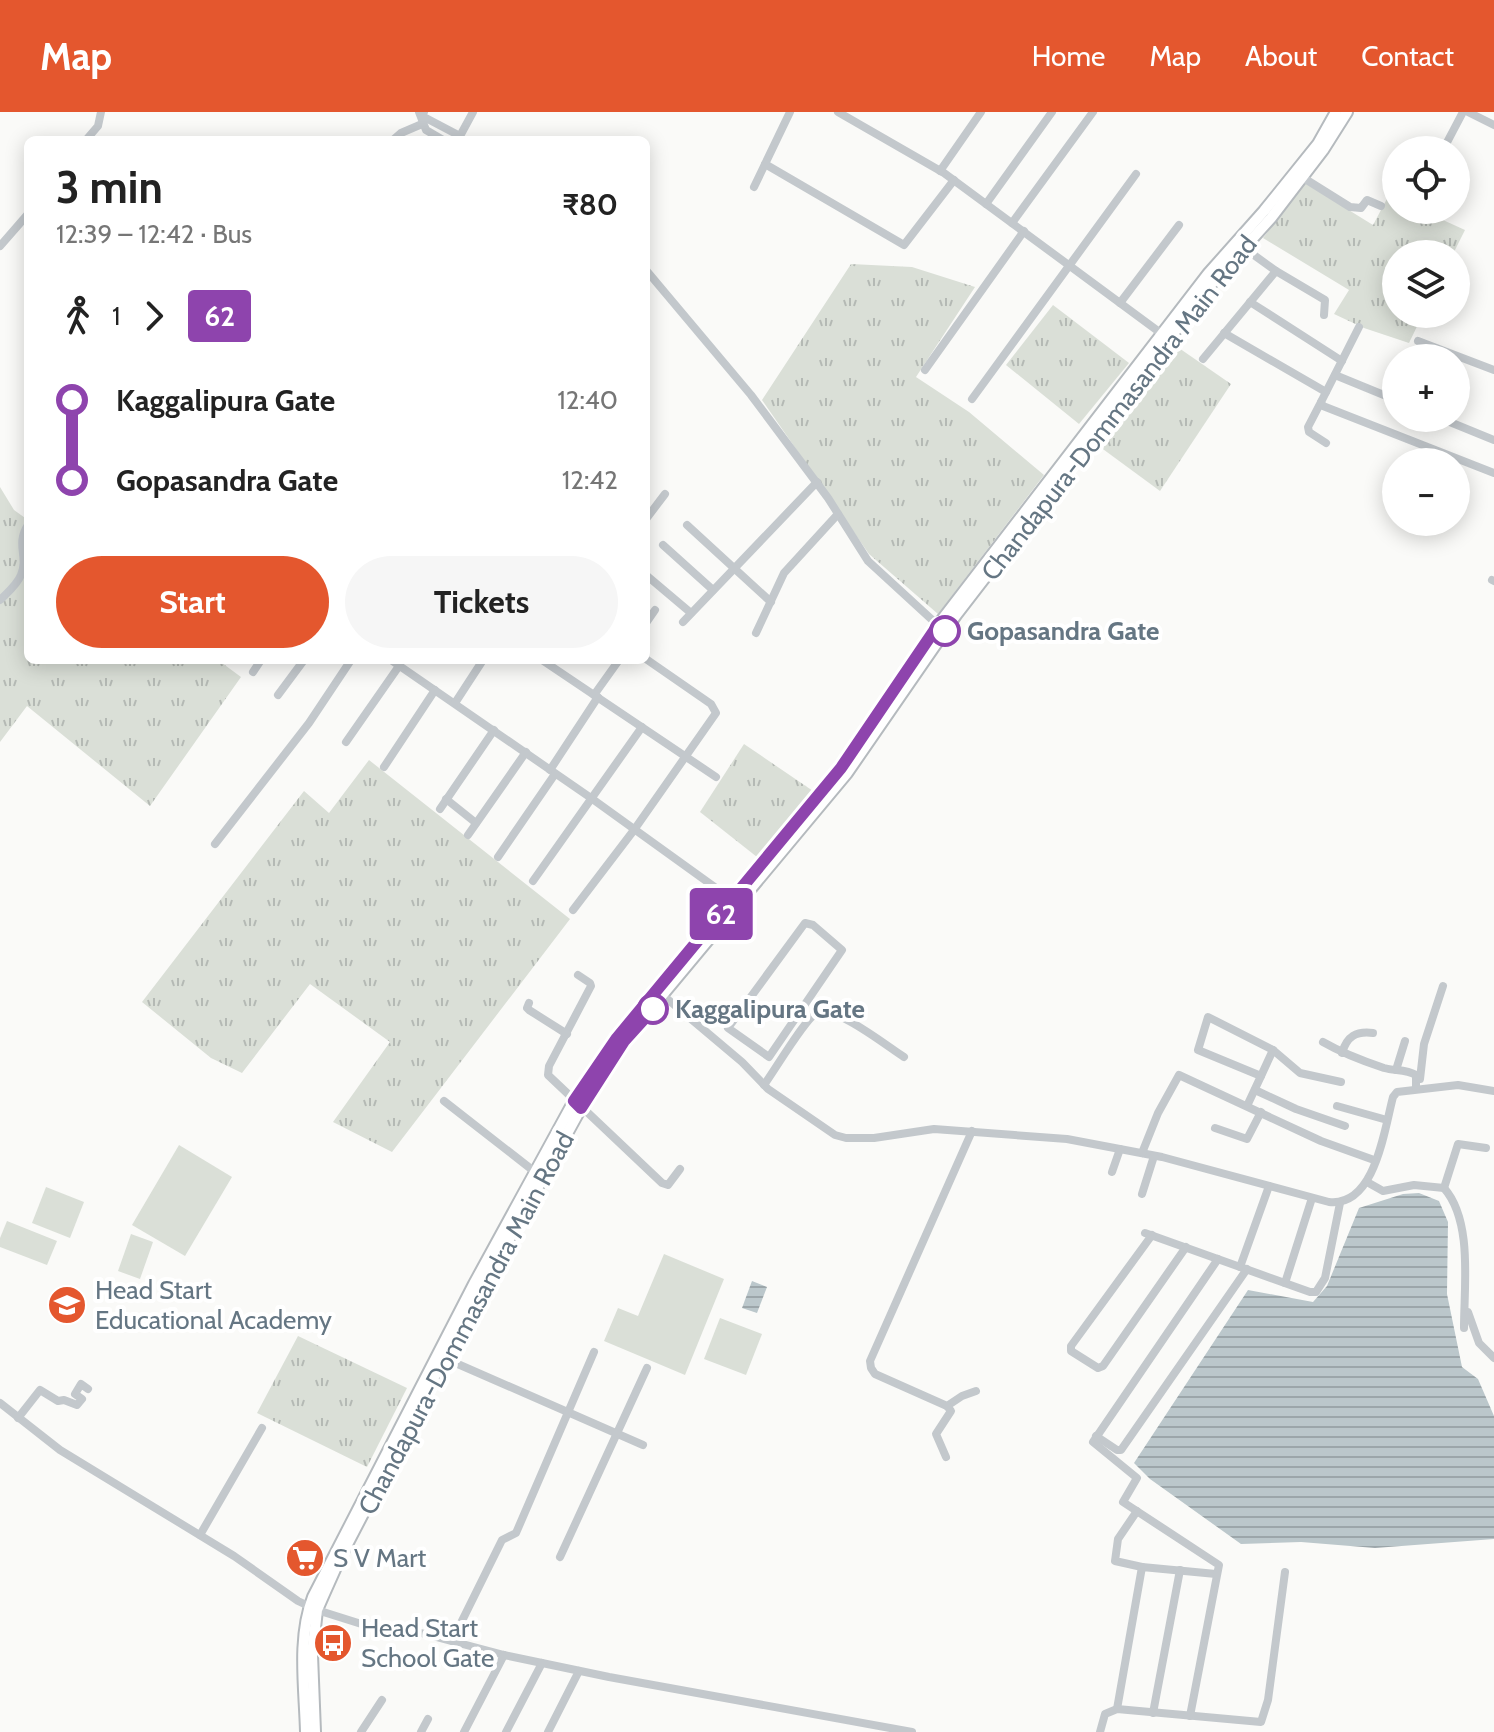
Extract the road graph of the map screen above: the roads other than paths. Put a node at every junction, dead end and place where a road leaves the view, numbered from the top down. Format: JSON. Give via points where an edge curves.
{"nodes":[{"id":1,"x":101,"y":112,"type":"edge"},
{"id":2,"x":421,"y":112,"type":"edge"},
{"id":3,"x":473,"y":112,"type":"edge"},
{"id":4,"x":790,"y":112,"type":"edge"},
{"id":5,"x":838,"y":112,"type":"edge"},
{"id":6,"x":981,"y":112,"type":"edge"},
{"id":7,"x":1052,"y":112,"type":"edge"},
{"id":8,"x":1093,"y":112,"type":"edge"},
{"id":9,"x":1336,"y":112,"type":"edge"},
{"id":10,"x":1347,"y":112,"type":"edge"},
{"id":11,"x":1466,"y":112,"type":"edge"},
{"id":12,"x":422,"y":124,"type":"junction"},
{"id":13,"x":1494,"y":125,"type":"edge"},
{"id":14,"x":441,"y":126,"type":"junction"},
{"id":15,"x":89,"y":136,"type":"edge"},
{"id":16,"x":402,"y":136,"type":"edge"},
{"id":17,"x":436,"y":136,"type":"edge"},
{"id":18,"x":438,"y":136,"type":"edge"},
{"id":19,"x":1451,"y":136,"type":"edge"},
{"id":20,"x":765,"y":164,"type":"junction"},
{"id":21,"x":940,"y":171,"type":"junction"},
{"id":22,"x":1136,"y":174,"type":"dead end"},
{"id":23,"x":1302,"y":177,"type":"junction"},
{"id":24,"x":954,"y":180,"type":"junction"},
{"id":25,"x":754,"y":187,"type":"dead end"},
{"id":26,"x":986,"y":204,"type":"junction"},
{"id":27,"x":1381,"y":206,"type":"dead end"},
{"id":28,"x":24,"y":219,"type":"edge"},
{"id":29,"x":1012,"y":223,"type":"junction"},
{"id":30,"x":1179,"y":225,"type":"dead end"},
{"id":31,"x":1024,"y":231,"type":"junction"},
{"id":32,"x":1240,"y":245,"type":"junction"},
{"id":33,"x":0,"y":246,"type":"edge"},
{"id":34,"x":1069,"y":264,"type":"junction"},
{"id":35,"x":1276,"y":271,"type":"junction"},
{"id":36,"x":650,"y":275,"type":"edge"},
{"id":37,"x":1250,"y":302,"type":"junction"},
{"id":38,"x":1120,"y":303,"type":"junction"},
{"id":39,"x":1324,"y":315,"type":"dead end"},
{"id":40,"x":1359,"y":327,"type":"dead end"},
{"id":41,"x":1224,"y":333,"type":"junction"},
{"id":42,"x":1162,"y":334,"type":"junction"},
{"id":43,"x":1418,"y":341,"type":"dead end"},
{"id":44,"x":1203,"y":359,"type":"dead end"},
{"id":45,"x":1342,"y":361,"type":"junction"},
{"id":46,"x":925,"y":370,"type":"dead end"},
{"id":47,"x":1494,"y":370,"type":"edge"},
{"id":48,"x":1335,"y":375,"type":"junction"},
{"id":49,"x":1326,"y":392,"type":"junction"},
{"id":50,"x":1382,"y":394,"type":"edge"},
{"id":51,"x":972,"y":399,"type":"dead end"},
{"id":52,"x":1321,"y":402,"type":"junction"},
{"id":53,"x":1470,"y":430,"type":"edge"},
{"id":54,"x":1494,"y":440,"type":"edge"},
{"id":55,"x":1326,"y":443,"type":"dead end"},
{"id":56,"x":1494,"y":473,"type":"edge"},
{"id":57,"x":817,"y":482,"type":"junction"},
{"id":58,"x":665,"y":494,"type":"dead end"},
{"id":59,"x":650,"y":514,"type":"edge"},
{"id":60,"x":838,"y":514,"type":"junction"},
{"id":61,"x":687,"y":525,"type":"dead end"},
{"id":62,"x":24,"y":532,"type":"edge"},
{"id":63,"x":663,"y":545,"type":"dead end"},
{"id":64,"x":24,"y":558,"type":"edge"},
{"id":65,"x":24,"y":558,"type":"edge"},
{"id":66,"x":734,"y":568,"type":"junction"},
{"id":67,"x":650,"y":578,"type":"edge"},
{"id":68,"x":713,"y":590,"type":"junction"},
{"id":69,"x":0,"y":600,"type":"edge"},
{"id":70,"x":771,"y":602,"type":"junction"},
{"id":71,"x":655,"y":610,"type":"dead end"},
{"id":72,"x":691,"y":613,"type":"junction"},
{"id":73,"x":650,"y":617,"type":"edge"},
{"id":74,"x":683,"y":622,"type":"dead end"},
{"id":75,"x":941,"y":628,"type":"junction"},
{"id":76,"x":756,"y":633,"type":"dead end"},
{"id":77,"x":650,"y":662,"type":"edge"},
{"id":78,"x":258,"y":664,"type":"edge"},
{"id":79,"x":301,"y":664,"type":"edge"},
{"id":80,"x":348,"y":664,"type":"edge"},
{"id":81,"x":396,"y":664,"type":"edge"},
{"id":82,"x":480,"y":664,"type":"edge"},
{"id":83,"x":548,"y":664,"type":"edge"},
{"id":84,"x":616,"y":664,"type":"edge"},
{"id":85,"x":399,"y":666,"type":"junction"},
{"id":86,"x":253,"y":672,"type":"dead end"},
{"id":87,"x":435,"y":690,"type":"junction"},
{"id":88,"x":278,"y":695,"type":"dead end"},
{"id":89,"x":596,"y":696,"type":"junction"},
{"id":90,"x":455,"y":703,"type":"junction"},
{"id":91,"x":642,"y":727,"type":"junction"},
{"id":92,"x":494,"y":730,"type":"junction"},
{"id":93,"x":346,"y":742,"type":"dead end"},
{"id":94,"x":526,"y":752,"type":"junction"},
{"id":95,"x":687,"y":757,"type":"junction"},
{"id":96,"x":384,"y":767,"type":"dead end"},
{"id":97,"x":552,"y":772,"type":"junction"},
{"id":98,"x":716,"y":777,"type":"dead end"},
{"id":99,"x":591,"y":798,"type":"junction"},
{"id":100,"x":446,"y":799,"type":"junction"},
{"id":101,"x":440,"y":809,"type":"dead end"},
{"id":102,"x":476,"y":823,"type":"junction"},
{"id":103,"x":634,"y":830,"type":"junction"},
{"id":104,"x":468,"y":835,"type":"dead end"},
{"id":105,"x":215,"y":844,"type":"dead end"},
{"id":106,"x":498,"y":857,"type":"dead end"},
{"id":107,"x":533,"y":881,"type":"dead end"},
{"id":108,"x":736,"y":902,"type":"junction"},
{"id":109,"x":573,"y":910,"type":"dead end"},
{"id":110,"x":578,"y":975,"type":"dead end"},
{"id":111,"x":1443,"y":986,"type":"dead end"},
{"id":112,"x":660,"y":993,"type":"junction"},
{"id":113,"x":529,"y":1003,"type":"dead end"},
{"id":114,"x":1373,"y":1033,"type":"dead end"},
{"id":115,"x":567,"y":1034,"type":"junction"},
{"id":116,"x":1405,"y":1041,"type":"dead end"},
{"id":117,"x":745,"y":1042,"type":"junction"},
{"id":118,"x":1323,"y":1042,"type":"dead end"},
{"id":119,"x":1273,"y":1050,"type":"junction"},
{"id":120,"x":1342,"y":1053,"type":"junction"},
{"id":121,"x":735,"y":1057,"type":"junction"},
{"id":122,"x":904,"y":1057,"type":"dead end"},
{"id":123,"x":1396,"y":1070,"type":"junction"},
{"id":124,"x":1261,"y":1076,"type":"junction"},
{"id":125,"x":1341,"y":1082,"type":"dead end"},
{"id":126,"x":764,"y":1085,"type":"junction"},
{"id":127,"x":1418,"y":1088,"type":"junction"},
{"id":128,"x":1255,"y":1090,"type":"junction"},
{"id":129,"x":1494,"y":1091,"type":"edge"},
{"id":130,"x":444,"y":1101,"type":"dead end"},
{"id":131,"x":577,"y":1105,"type":"junction"},
{"id":132,"x":1247,"y":1106,"type":"junction"},
{"id":133,"x":1337,"y":1106,"type":"dead end"},
{"id":134,"x":1261,"y":1112,"type":"junction"},
{"id":135,"x":1387,"y":1120,"type":"junction"},
{"id":136,"x":1345,"y":1126,"type":"dead end"},
{"id":137,"x":1215,"y":1128,"type":"dead end"},
{"id":138,"x":972,"y":1131,"type":"junction"},
{"id":139,"x":1486,"y":1148,"type":"dead end"},
{"id":140,"x":1120,"y":1149,"type":"junction"},
{"id":141,"x":1142,"y":1153,"type":"junction"},
{"id":142,"x":1154,"y":1156,"type":"junction"},
{"id":143,"x":1374,"y":1160,"type":"junction"},
{"id":144,"x":680,"y":1169,"type":"dead end"},
{"id":145,"x":535,"y":1172,"type":"junction"},
{"id":146,"x":1112,"y":1172,"type":"dead end"},
{"id":147,"x":1367,"y":1182,"type":"junction"},
{"id":148,"x":1269,"y":1186,"type":"junction"},
{"id":149,"x":1444,"y":1188,"type":"junction"},
{"id":150,"x":1142,"y":1194,"type":"dead end"},
{"id":151,"x":1312,"y":1198,"type":"junction"},
{"id":152,"x":1340,"y":1203,"type":"junction"},
{"id":153,"x":1186,"y":1247,"type":"junction"},
{"id":154,"x":1218,"y":1259,"type":"junction"},
{"id":155,"x":1244,"y":1268,"type":"junction"},
{"id":156,"x":1463,"y":1279,"type":"junction"},
{"id":157,"x":1285,"y":1283,"type":"junction"},
{"id":158,"x":1464,"y":1328,"type":"dead end"},
{"id":159,"x":594,"y":1352,"type":"dead end"},
{"id":160,"x":444,"y":1358,"type":"junction"},
{"id":161,"x":1494,"y":1358,"type":"edge"},
{"id":162,"x":647,"y":1368,"type":"dead end"},
{"id":163,"x":88,"y":1389,"type":"dead end"},
{"id":164,"x":976,"y":1391,"type":"dead end"},
{"id":165,"x":0,"y":1403,"type":"edge"},
{"id":166,"x":947,"y":1406,"type":"junction"},
{"id":167,"x":568,"y":1412,"type":"junction"},
{"id":168,"x":18,"y":1418,"type":"junction"},
{"id":169,"x":262,"y":1428,"type":"dead end"},
{"id":170,"x":617,"y":1434,"type":"junction"},
{"id":171,"x":1096,"y":1436,"type":"junction"},
{"id":172,"x":643,"y":1445,"type":"dead end"},
{"id":173,"x":946,"y":1457,"type":"dead end"},
{"id":174,"x":1137,"y":1511,"type":"junction"},
{"id":175,"x":200,"y":1535,"type":"junction"},
{"id":176,"x":560,"y":1557,"type":"dead end"},
{"id":177,"x":1142,"y":1567,"type":"junction"},
{"id":178,"x":1180,"y":1570,"type":"junction"},
{"id":179,"x":1285,"y":1572,"type":"dead end"},
{"id":180,"x":1216,"y":1574,"type":"junction"},
{"id":181,"x":313,"y":1608,"type":"junction"},
{"id":182,"x":452,"y":1641,"type":"junction"},
{"id":183,"x":504,"y":1655,"type":"junction"},
{"id":184,"x":542,"y":1663,"type":"junction"},
{"id":185,"x":579,"y":1671,"type":"junction"},
{"id":186,"x":382,"y":1700,"type":"dead end"},
{"id":187,"x":1117,"y":1709,"type":"junction"},
{"id":188,"x":1153,"y":1713,"type":"junction"},
{"id":189,"x":1190,"y":1716,"type":"junction"},
{"id":190,"x":428,"y":1719,"type":"dead end"},
{"id":191,"x":306,"y":1732,"type":"edge"},
{"id":192,"x":315,"y":1732,"type":"edge"},
{"id":193,"x":361,"y":1732,"type":"edge"},
{"id":194,"x":421,"y":1732,"type":"edge"},
{"id":195,"x":464,"y":1732,"type":"edge"},
{"id":196,"x":506,"y":1732,"type":"edge"},
{"id":197,"x":548,"y":1732,"type":"edge"},
{"id":198,"x":912,"y":1732,"type":"edge"},
{"id":199,"x":1100,"y":1732,"type":"edge"}],
"edges":[{"from":1,"to":15,"type":"street"},
{"from":2,"to":12,"type":"street"},
{"from":2,"to":14,"type":"street"},
{"from":3,"to":14,"type":"street","via":[[460,136]]},
{"from":4,"to":20,"type":"street"},
{"from":5,"to":21,"type":"street"},
{"from":6,"to":21,"type":"street"},
{"from":7,"to":26,"type":"street"},
{"from":8,"to":29,"type":"street"},
{"from":9,"to":32,"type":"main road","name":"Chandapura-Dommasandra Main Road","via":[[1318,144]]},
{"from":10,"to":23,"type":"main road","name":"Chandapura-Dommasandra Main Road"},
{"from":11,"to":13,"type":"street"},
{"from":11,"to":19,"type":"street"},
{"from":12,"to":16,"type":"street"},
{"from":12,"to":17,"type":"street"},
{"from":14,"to":18,"type":"street"},
{"from":20,"to":24,"type":"street","via":[[904,245]]},
{"from":20,"to":25,"type":"street"},
{"from":21,"to":24,"type":"street"},
{"from":22,"to":34,"type":"street"},
{"from":23,"to":27,"type":"street","via":[[1350,207],[1361,208],[1367,200]]},
{"from":23,"to":32,"type":"main road","name":"Chandapura-Dommasandra Main Road"},
{"from":24,"to":26,"type":"street"},
{"from":26,"to":29,"type":"street"},
{"from":28,"to":33,"type":"street"},
{"from":29,"to":31,"type":"street"},
{"from":30,"to":38,"type":"street"},
{"from":31,"to":34,"type":"street"},
{"from":31,"to":46,"type":"street"},
{"from":32,"to":35,"type":"street"},
{"from":32,"to":42,"type":"main road","name":"Chandapura-Dommasandra Main Road","via":[[1208,274]]},
{"from":32,"to":75,"type":"main road","name":"Chandapura-Dommasandra Main Road"},
{"from":34,"to":38,"type":"street"},
{"from":34,"to":51,"type":"street"},
{"from":35,"to":37,"type":"street"},
{"from":35,"to":39,"type":"street","via":[[1325,300]]},
{"from":36,"to":57,"type":"street"},
{"from":37,"to":41,"type":"street"},
{"from":37,"to":45,"type":"street"},
{"from":38,"to":42,"type":"street"},
{"from":40,"to":45,"type":"street"},
{"from":41,"to":44,"type":"street"},
{"from":41,"to":49,"type":"street"},
{"from":42,"to":75,"type":"main road","name":"Chandapura-Dommasandra Main Road"},
{"from":43,"to":47,"type":"street"},
{"from":45,"to":48,"type":"street"},
{"from":48,"to":49,"type":"street"},
{"from":48,"to":50,"type":"street"},
{"from":49,"to":52,"type":"street"},
{"from":52,"to":55,"type":"street","via":[[1308,427]]},
{"from":52,"to":56,"type":"street"},
{"from":53,"to":54,"type":"street"},
{"from":57,"to":60,"type":"street"},
{"from":57,"to":66,"type":"street"},
{"from":58,"to":59,"type":"street"},
{"from":60,"to":70,"type":"street","via":[[784,573]]},
{"from":60,"to":75,"type":"street","via":[[868,561]]},
{"from":61,"to":66,"type":"street"},
{"from":62,"to":64,"type":"street"},
{"from":63,"to":68,"type":"street"},
{"from":65,"to":69,"type":"street","via":[[22,574]]},
{"from":66,"to":68,"type":"street"},
{"from":66,"to":70,"type":"street"},
{"from":67,"to":72,"type":"street"},
{"from":68,"to":72,"type":"street"},
{"from":70,"to":76,"type":"street"},
{"from":71,"to":73,"type":"street"},
{"from":72,"to":74,"type":"street"},
{"from":75,"to":108,"type":"main road","name":"Chandapura-Dommasandra Main Road","via":[[847,773]]},
{"from":77,"to":95,"type":"street","via":[[711,704],[716,713]]},
{"from":78,"to":86,"type":"street"},
{"from":79,"to":88,"type":"street"},
{"from":80,"to":105,"type":"street"},
{"from":81,"to":85,"type":"street"},
{"from":82,"to":90,"type":"street"},
{"from":83,"to":89,"type":"street"},
{"from":84,"to":89,"type":"street"},
{"from":85,"to":87,"type":"street"},
{"from":85,"to":93,"type":"street"},
{"from":87,"to":90,"type":"street"},
{"from":87,"to":96,"type":"street"},
{"from":89,"to":91,"type":"street"},
{"from":89,"to":97,"type":"street"},
{"from":90,"to":92,"type":"street"},
{"from":91,"to":95,"type":"street"},
{"from":91,"to":99,"type":"street"},
{"from":92,"to":94,"type":"street"},
{"from":92,"to":100,"type":"street"},
{"from":94,"to":97,"type":"street"},
{"from":94,"to":102,"type":"street"},
{"from":95,"to":98,"type":"street"},
{"from":95,"to":103,"type":"street"},
{"from":97,"to":99,"type":"street"},
{"from":97,"to":106,"type":"street"},
{"from":99,"to":103,"type":"street"},
{"from":99,"to":107,"type":"street"},
{"from":100,"to":101,"type":"street"},
{"from":100,"to":102,"type":"street"},
{"from":102,"to":104,"type":"street"},
{"from":103,"to":108,"type":"street"},
{"from":103,"to":109,"type":"street"},
{"from":108,"to":112,"type":"main road","name":"Chandapura-Dommasandra Main Road"},
{"from":110,"to":115,"type":"street","via":[[591,986]]},
{"from":111,"to":127,"type":"street","via":[[1424,1044]]},
{"from":112,"to":121,"type":"street"},
{"from":112,"to":131,"type":"main road","name":"Chandapura-Dommasandra Main Road"},
{"from":113,"to":115,"type":"street","via":[[529,1010]]},
{"from":114,"to":120,"type":"street","via":[[1352,1035]]},
{"from":115,"to":131,"type":"street","via":[[548,1075]]},
{"from":116,"to":123,"type":"street"},
{"from":117,"to":117,"type":"street","via":[[729,1025],[805,923],[842,947],[771,1055]]},
{"from":117,"to":121,"type":"street"},
{"from":118,"to":120,"type":"street"},
{"from":119,"to":124,"type":"street"},
{"from":119,"to":124,"type":"street","via":[[1208,1017],[1198,1050]]},
{"from":119,"to":125,"type":"street","via":[[1300,1073]]},
{"from":120,"to":123,"type":"street"},
{"from":121,"to":126,"type":"street"},
{"from":122,"to":126,"type":"street","via":[[837,1014],[816,1013]]},
{"from":123,"to":127,"type":"street","via":[[1414,1073]]},
{"from":124,"to":128,"type":"street"},
{"from":126,"to":138,"type":"street","via":[[825,1130],[846,1138],[934,1129]]},
{"from":127,"to":129,"type":"street","via":[[1458,1085]]},
{"from":127,"to":135,"type":"street","via":[[1395,1094]]},
{"from":128,"to":132,"type":"street"},
{"from":128,"to":136,"type":"street"},
{"from":130,"to":145,"type":"street"},
{"from":131,"to":144,"type":"street","via":[[665,1185]]},
{"from":131,"to":145,"type":"main road","name":"Chandapura-Dommasandra Main Road"},
{"from":131,"to":160,"type":"main road","name":"Chandapura-Dommasandra Main Road"},
{"from":132,"to":134,"type":"street"},
{"from":132,"to":141,"type":"street","via":[[1179,1075]]},
{"from":133,"to":135,"type":"street"},
{"from":134,"to":137,"type":"street","via":[[1247,1139]]},
{"from":134,"to":143,"type":"street"},
{"from":135,"to":143,"type":"street"},
{"from":138,"to":140,"type":"street"},
{"from":138,"to":166,"type":"street","via":[[870,1361],[875,1374]]},
{"from":139,"to":149,"type":"street","via":[[1458,1144]]},
{"from":140,"to":141,"type":"street"},
{"from":140,"to":146,"type":"street"},
{"from":141,"to":142,"type":"street"},
{"from":142,"to":148,"type":"street"},
{"from":142,"to":150,"type":"street"},
{"from":143,"to":147,"type":"street"},
{"from":145,"to":181,"type":"main road","name":"Chandapura-Dommasandra Main Road","via":[[390,1444]]},
{"from":147,"to":149,"type":"street","via":[[1383,1191],[1414,1185]]},
{"from":147,"to":152,"type":"street","via":[[1355,1197]]},
{"from":148,"to":151,"type":"street"},
{"from":148,"to":155,"type":"street"},
{"from":149,"to":156,"type":"street","via":[[1454,1200],[1463,1231]]},
{"from":151,"to":152,"type":"street"},
{"from":151,"to":157,"type":"street"},
{"from":152,"to":157,"type":"street","via":[[1320,1289],[1310,1292]]},
{"from":153,"to":153,"type":"street","via":[[1103,1366],[1071,1351],[1148,1234]]},
{"from":153,"to":154,"type":"street"},
{"from":154,"to":155,"type":"street"},
{"from":154,"to":171,"type":"street"},
{"from":155,"to":157,"type":"street"},
{"from":155,"to":171,"type":"street","via":[[1121,1450]]},
{"from":156,"to":158,"type":"street"},
{"from":156,"to":161,"type":"street","via":[[1468,1316],[1479,1343]]},
{"from":159,"to":167,"type":"street"},
{"from":160,"to":167,"type":"street"},
{"from":160,"to":181,"type":"main road","name":"Chandapura-Dommasandra Main Road"},
{"from":162,"to":170,"type":"street"},
{"from":163,"to":168,"type":"street","via":[[81,1384],[75,1394],[82,1399],[77,1405],[40,1390]]},
{"from":164,"to":166,"type":"street"},
{"from":165,"to":168,"type":"street"},
{"from":166,"to":173,"type":"street","via":[[950,1416],[936,1434]]},
{"from":167,"to":170,"type":"street"},
{"from":167,"to":182,"type":"street","via":[[516,1533],[502,1540]]},
{"from":168,"to":175,"type":"street","via":[[60,1450]]},
{"from":169,"to":175,"type":"street"},
{"from":170,"to":172,"type":"street"},
{"from":170,"to":176,"type":"street"},
{"from":171,"to":174,"type":"street","via":[[1093,1444],[1137,1478],[1123,1499]]},
{"from":174,"to":177,"type":"street","via":[[1118,1539],[1115,1561]]},
{"from":174,"to":180,"type":"street","via":[[1219,1565]]},
{"from":175,"to":181,"type":"street"},
{"from":177,"to":178,"type":"street"},
{"from":177,"to":187,"type":"street"},
{"from":178,"to":180,"type":"street"},
{"from":178,"to":188,"type":"street"},
{"from":179,"to":189,"type":"street","via":[[1263,1720]]},
{"from":180,"to":189,"type":"street"},
{"from":181,"to":182,"type":"street","via":[[390,1633]]},
{"from":181,"to":191,"type":"main road","name":"Chandapura-Dommasandra Main Road","via":[[303,1660]]},
{"from":181,"to":192,"type":"main road","name":"Chandapura-Dommasandra Main Road"},
{"from":182,"to":183,"type":"street"},
{"from":183,"to":184,"type":"street"},
{"from":183,"to":195,"type":"street"},
{"from":184,"to":185,"type":"street"},
{"from":184,"to":196,"type":"street"},
{"from":185,"to":197,"type":"street"},
{"from":185,"to":198,"type":"street"},
{"from":186,"to":193,"type":"street"},
{"from":187,"to":188,"type":"street"},
{"from":187,"to":199,"type":"street","via":[[1105,1714]]},
{"from":188,"to":189,"type":"street"},
{"from":190,"to":194,"type":"street"}]}
